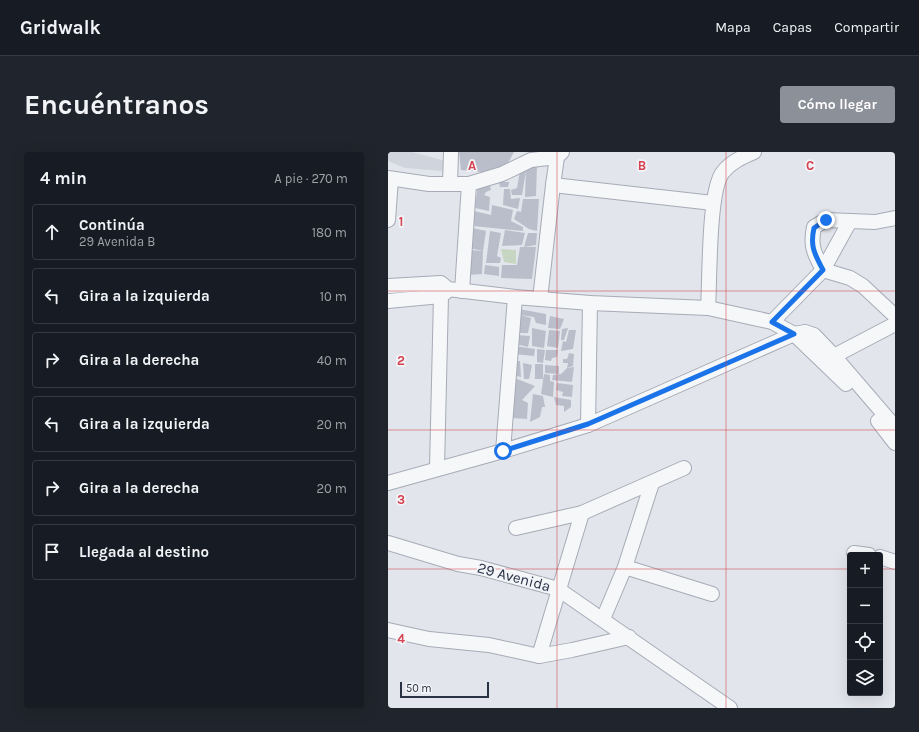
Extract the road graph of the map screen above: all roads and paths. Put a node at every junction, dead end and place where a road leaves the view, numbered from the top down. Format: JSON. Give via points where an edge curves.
{"nodes":[{"id":1,"x":451,"y":152,"type":"edge"},
{"id":2,"x":754,"y":152,"type":"edge"},
{"id":3,"x":560,"y":155,"type":"edge"},
{"id":4,"x":390,"y":178,"type":"edge"},
{"id":5,"x":450,"y":184,"type":"junction"},
{"id":6,"x":469,"y":184,"type":"junction"},
{"id":7,"x":553,"y":185,"type":"junction"},
{"id":8,"x":713,"y":203,"type":"junction"},
{"id":9,"x":895,"y":218,"type":"edge"},
{"id":10,"x":388,"y":220,"type":"edge"},
{"id":11,"x":850,"y":221,"type":"junction"},
{"id":12,"x":823,"y":270,"type":"junction"},
{"id":13,"x":388,"y":286,"type":"edge"},
{"id":14,"x":450,"y":292,"type":"junction"},
{"id":15,"x":514,"y":298,"type":"junction"},
{"id":16,"x":540,"y":299,"type":"junction"},
{"id":17,"x":388,"y":301,"type":"edge"},
{"id":18,"x":590,"y":303,"type":"junction"},
{"id":19,"x":708,"y":308,"type":"junction"},
{"id":20,"x":895,"y":316,"type":"edge"},
{"id":21,"x":772,"y":322,"type":"junction"},
{"id":22,"x":895,"y":324,"type":"edge"},
{"id":23,"x":794,"y":334,"type":"junction"},
{"id":24,"x":834,"y":356,"type":"junction"},
{"id":25,"x":588,"y":424,"type":"junction"},
{"id":26,"x":894,"y":425,"type":"edge"},
{"id":27,"x":895,"y":443,"type":"edge"},
{"id":28,"x":503,"y":451,"type":"junction"},
{"id":29,"x":437,"y":468,"type":"junction"},
{"id":30,"x":684,"y":468,"type":"dead end"},
{"id":31,"x":388,"y":483,"type":"edge"},
{"id":32,"x":652,"y":483,"type":"junction"},
{"id":33,"x":582,"y":513,"type":"junction"},
{"id":34,"x":516,"y":528,"type":"dead end"},
{"id":35,"x":388,"y":543,"type":"edge"},
{"id":36,"x":883,"y":558,"type":"edge"},
{"id":37,"x":895,"y":562,"type":"edge"},
{"id":38,"x":625,"y":567,"type":"junction"},
{"id":39,"x":558,"y":589,"type":"junction"},
{"id":40,"x":712,"y":594,"type":"dead end"},
{"id":41,"x":603,"y":619,"type":"junction"},
{"id":42,"x":388,"y":630,"type":"edge"},
{"id":43,"x":628,"y":636,"type":"junction"},
{"id":44,"x":539,"y":656,"type":"junction"},
{"id":45,"x":730,"y":708,"type":"edge"}],
"edges":[{"from":1,"to":5,"type":"street"},
{"from":2,"to":8,"type":"street","via":[[735,160],[722,173]]},
{"from":3,"to":6,"type":"street","via":[[531,160],[502,174]]},
{"from":3,"to":7,"type":"street"},
{"from":4,"to":5,"type":"street","via":[[429,184]]},
{"from":4,"to":10,"type":"street"},
{"from":5,"to":6,"type":"street"},
{"from":6,"to":14,"type":"street"},
{"from":7,"to":8,"type":"street"},
{"from":7,"to":16,"type":"street"},
{"from":8,"to":19,"type":"street"},
{"from":9,"to":11,"type":"street","via":[[875,222]]},
{"from":11,"to":12,"type":"street"},
{"from":11,"to":12,"type":"street","via":[[826,220],[814,228],[811,241]]},
{"from":12,"to":20,"type":"street","via":[[850,278],[863,286]]},
{"from":12,"to":21,"type":"street"},
{"from":13,"to":14,"type":"street","via":[[440,283]]},
{"from":14,"to":15,"type":"street"},
{"from":14,"to":17,"type":"street"},
{"from":14,"to":29,"type":"street"},
{"from":15,"to":16,"type":"street"},
{"from":15,"to":28,"type":"street"},
{"from":16,"to":18,"type":"street"},
{"from":18,"to":19,"type":"street"},
{"from":18,"to":25,"type":"street"},
{"from":19,"to":21,"type":"street"},
{"from":21,"to":23,"type":"street"},
{"from":22,"to":24,"type":"street"},
{"from":23,"to":24,"type":"street","via":[[805,332],[814,335]]},
{"from":23,"to":25,"type":"street"},
{"from":23,"to":27,"type":"street","via":[[830,366],[866,405]]},
{"from":24,"to":26,"type":"street"},
{"from":25,"to":28,"type":"street"},
{"from":28,"to":29,"type":"street"},
{"from":29,"to":31,"type":"street"},
{"from":30,"to":32,"type":"street"},
{"from":32,"to":33,"type":"street"},
{"from":32,"to":38,"type":"street"},
{"from":33,"to":34,"type":"street"},
{"from":33,"to":39,"type":"street"},
{"from":35,"to":39,"type":"street","name":"29 Avenida"},
{"from":36,"to":37,"type":"street"},
{"from":38,"to":40,"type":"street"},
{"from":38,"to":41,"type":"street"},
{"from":39,"to":41,"type":"street","name":"29 Avenida"},
{"from":39,"to":44,"type":"street"},
{"from":41,"to":43,"type":"street","name":"29 Avenida"},
{"from":42,"to":44,"type":"street","via":[[429,639],[489,645]]},
{"from":43,"to":44,"type":"street"},
{"from":43,"to":45,"type":"street","name":"29 Avenida"}]}
